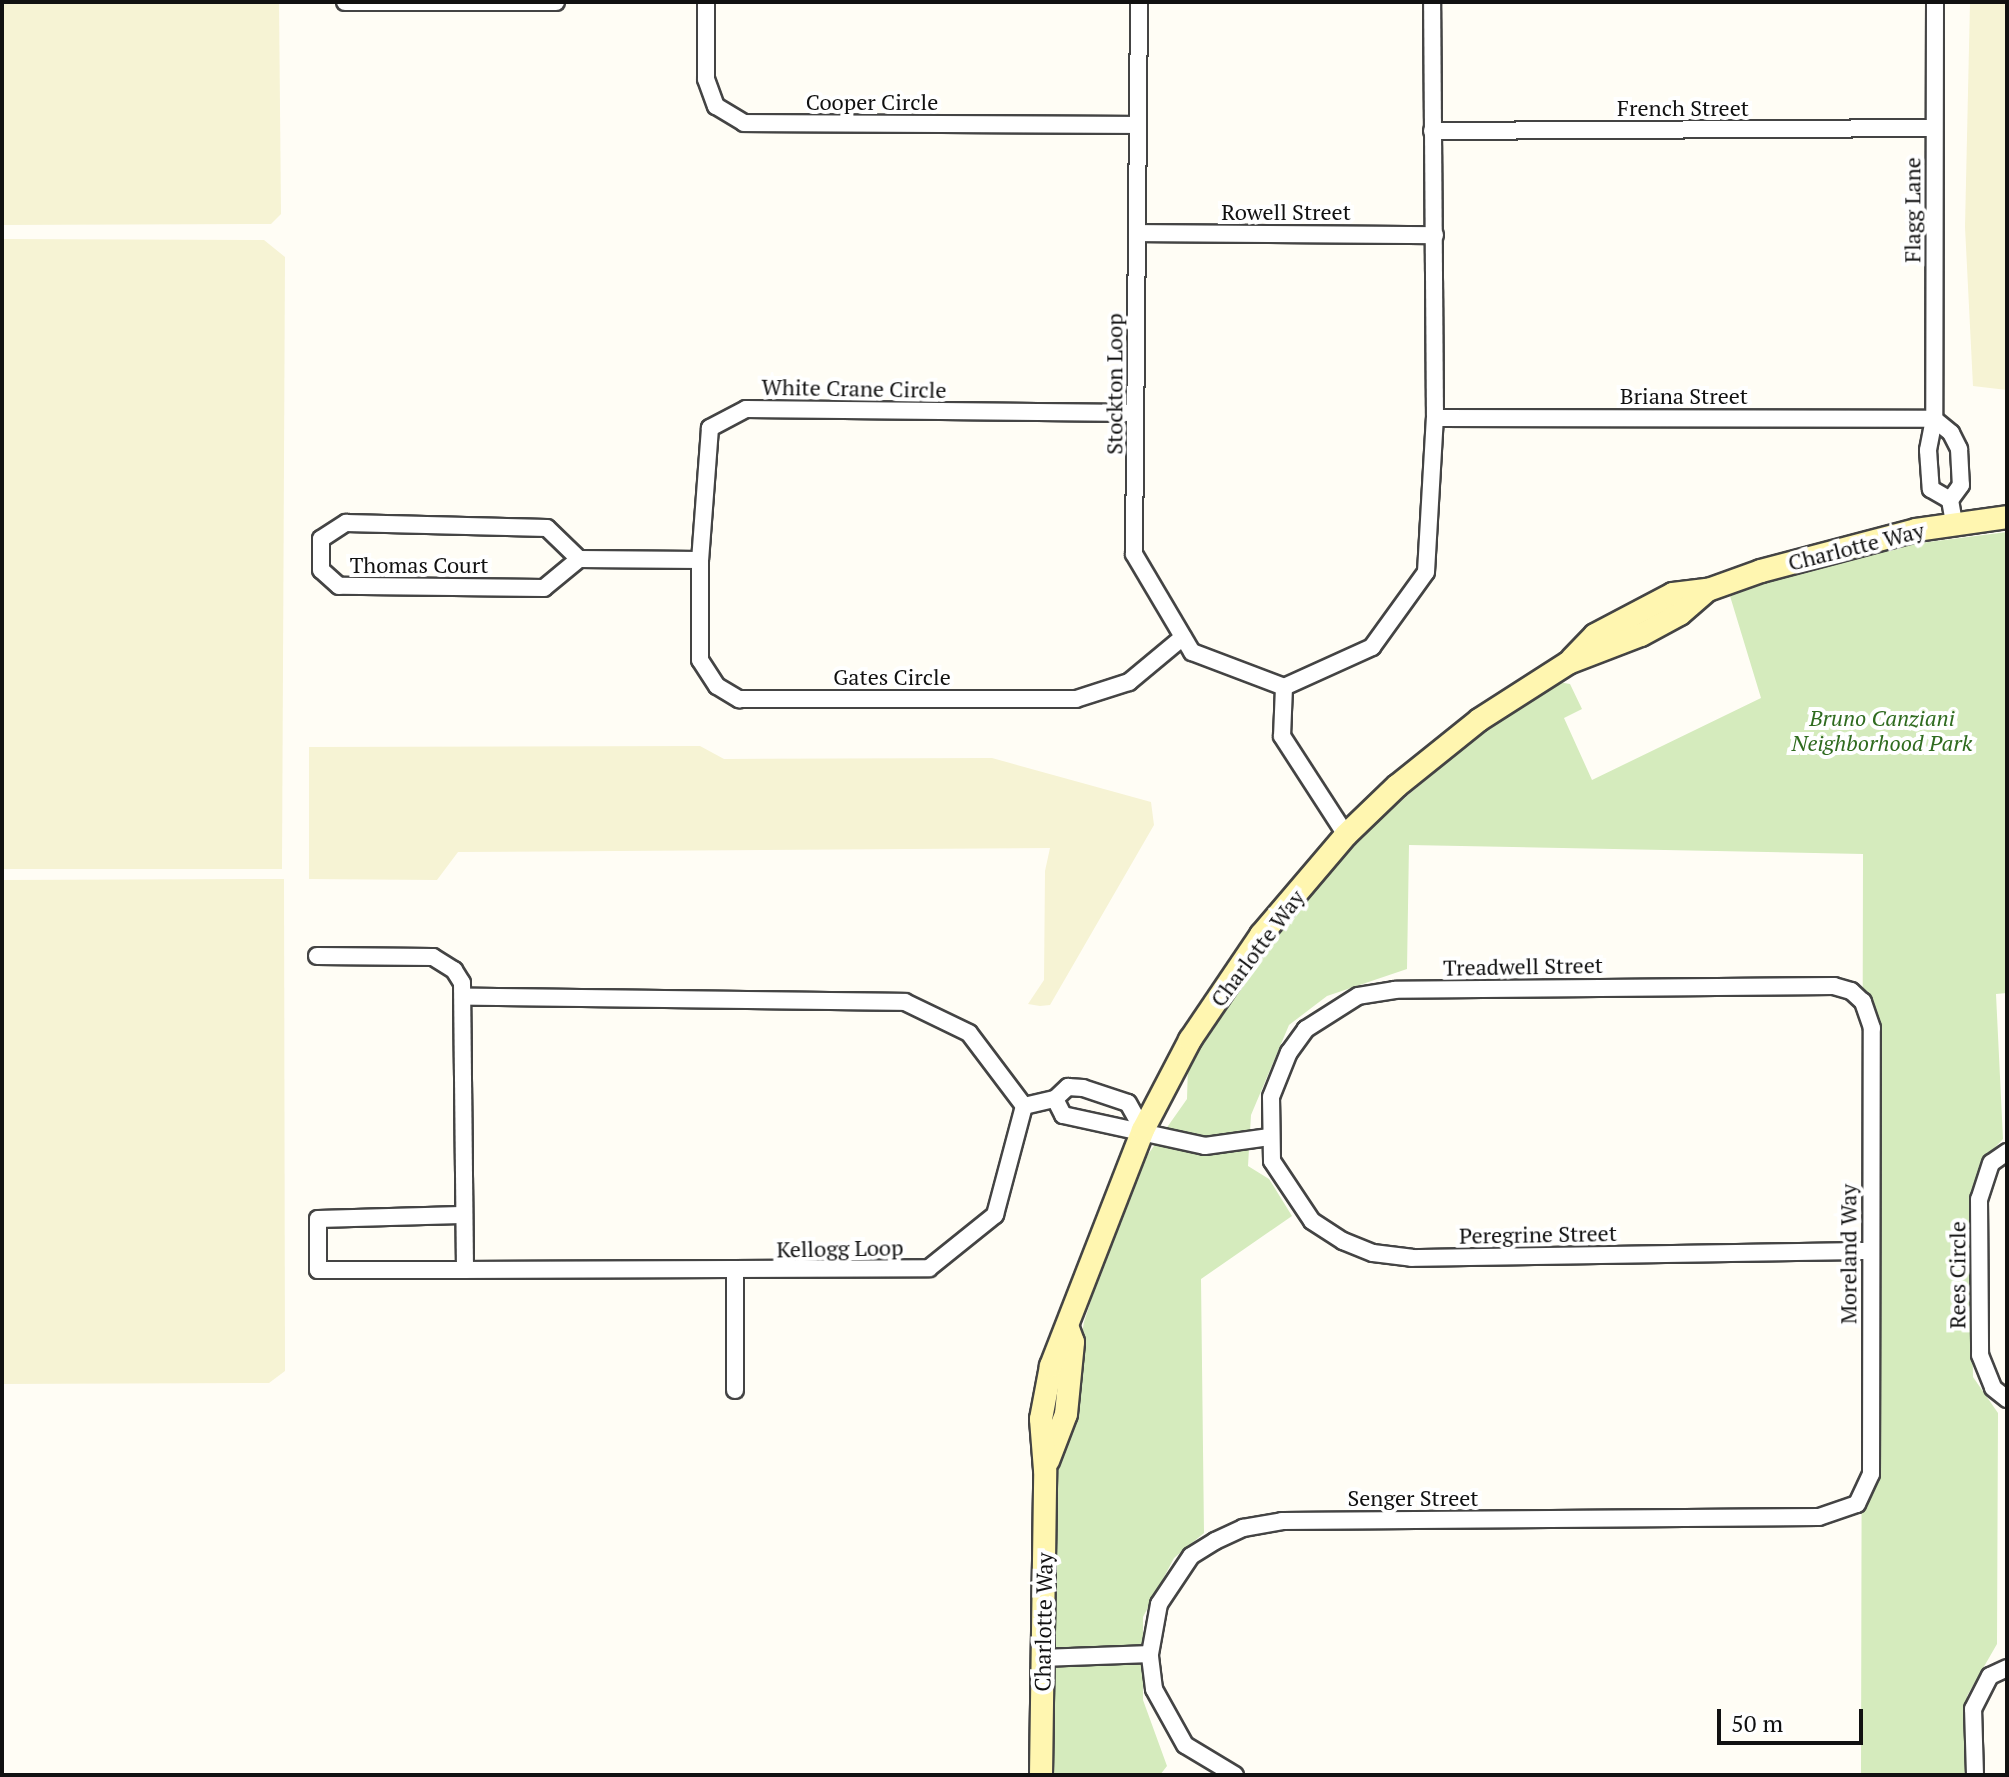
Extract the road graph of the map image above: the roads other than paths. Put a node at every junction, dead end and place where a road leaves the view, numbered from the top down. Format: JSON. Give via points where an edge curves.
{"nodes":[{"id":1,"x":345,"y":2,"type":"edge"},
{"id":2,"x":556,"y":2,"type":"edge"},
{"id":3,"x":706,"y":2,"type":"edge"},
{"id":4,"x":1139,"y":2,"type":"edge"},
{"id":5,"x":1432,"y":2,"type":"edge"},
{"id":6,"x":1935,"y":2,"type":"edge"},
{"id":7,"x":1138,"y":125,"type":"junction"},
{"id":8,"x":1934,"y":128,"type":"junction"},
{"id":9,"x":1432,"y":131,"type":"junction"},
{"id":10,"x":1137,"y":233,"type":"junction"},
{"id":11,"x":1435,"y":235,"type":"junction"},
{"id":12,"x":1135,"y":413,"type":"junction"},
{"id":13,"x":1435,"y":418,"type":"junction"},
{"id":14,"x":1934,"y":419,"type":"junction"},
{"id":15,"x":1952,"y":511,"type":"junction"},
{"id":16,"x":2007,"y":517,"type":"edge"},
{"id":17,"x":579,"y":559,"type":"junction"},
{"id":18,"x":700,"y":560,"type":"junction"},
{"id":19,"x":1183,"y":637,"type":"junction"},
{"id":20,"x":1284,"y":687,"type":"junction"},
{"id":21,"x":1346,"y":835,"type":"junction"},
{"id":22,"x":317,"y":956,"type":"dead end"},
{"id":23,"x":465,"y":997,"type":"junction"},
{"id":24,"x":1863,"y":1002,"type":"joint"},
{"id":25,"x":1055,"y":1099,"type":"junction"},
{"id":26,"x":1024,"y":1106,"type":"junction"},
{"id":27,"x":1143,"y":1130,"type":"junction"},
{"id":28,"x":1269,"y":1137,"type":"junction"},
{"id":29,"x":2007,"y":1152,"type":"edge"},
{"id":30,"x":461,"y":1215,"type":"junction"},
{"id":31,"x":1870,"y":1251,"type":"junction"},
{"id":32,"x":465,"y":1270,"type":"junction"},
{"id":33,"x":735,"y":1272,"type":"junction"},
{"id":34,"x":735,"y":1390,"type":"dead end"},
{"id":35,"x":2007,"y":1399,"type":"edge"},
{"id":36,"x":1857,"y":1504,"type":"joint"},
{"id":37,"x":1150,"y":1654,"type":"junction"},
{"id":38,"x":1042,"y":1658,"type":"junction"},
{"id":39,"x":2007,"y":1668,"type":"edge"},
{"id":40,"x":1041,"y":1775,"type":"edge"},
{"id":41,"x":1235,"y":1775,"type":"edge"},
{"id":42,"x":1975,"y":1775,"type":"edge"}],
"edges":[{"from":1,"to":2,"type":"street"},
{"from":3,"to":7,"type":"street","name":"Cooper Circle","via":[[706,79],[716,106],[744,123]]},
{"from":4,"to":7,"type":"street","name":"Stockton Loop"},
{"from":5,"to":9,"type":"street"},
{"from":6,"to":8,"type":"street","name":"Flagg Lane"},
{"from":7,"to":10,"type":"street","name":"Stockton Loop"},
{"from":8,"to":9,"type":"street","name":"French Street"},
{"from":8,"to":14,"type":"street","name":"Flagg Lane"},
{"from":9,"to":11,"type":"street"},
{"from":10,"to":11,"type":"street","name":"Rowell Street"},
{"from":10,"to":12,"type":"street","name":"Stockton Loop"},
{"from":11,"to":13,"type":"street"},
{"from":12,"to":18,"type":"street","name":"White Crane Circle","via":[[746,409],[710,428]]},
{"from":12,"to":19,"type":"street","name":"Stockton Loop","via":[[1134,554]]},
{"from":13,"to":14,"type":"street","name":"Briana Street"},
{"from":13,"to":20,"type":"street","via":[[1426,572],[1372,647]]},
{"from":14,"to":15,"type":"street","name":"Flagg Lane","via":[[1928,450],[1931,489]]},
{"from":14,"to":15,"type":"street","via":[[1951,433],[1959,449],[1961,485]]},
{"from":15,"to":16,"type":"street","name":"Charlotte Way"},
{"from":15,"to":21,"type":"street","name":"Charlotte Way","via":[[1708,590],[1680,614],[1641,635],[1568,663],[1479,720]]},
{"from":17,"to":17,"type":"street","name":"Thomas Court","via":[[547,528],[346,523],[321,539],[321,570],[339,586],[544,588]]},
{"from":17,"to":18,"type":"street"},
{"from":18,"to":19,"type":"street","name":"Gates Circle","via":[[700,660],[717,686],[739,699],[1076,699],[1129,682]]},
{"from":19,"to":20,"type":"street","name":"Stockton Loop","via":[[1192,652]]},
{"from":20,"to":21,"type":"street","via":[[1282,736]]},
{"from":21,"to":27,"type":"street","name":"Charlotte Way","via":[[1261,935],[1190,1040]]},
{"from":22,"to":23,"type":"street","via":[[433,957],[454,970]]},
{"from":23,"to":26,"type":"street","via":[[905,1002],[969,1033]]},
{"from":23,"to":30,"type":"street"},
{"from":24,"to":28,"type":"street","name":"Treadwell Street","via":[[1834,986],[1395,990],[1358,996],[1306,1029],[1289,1052],[1271,1097]]},
{"from":24,"to":31,"type":"street","name":"Moreland Way","via":[[1872,1028]]},
{"from":25,"to":26,"type":"street"},
{"from":25,"to":27,"type":"street","via":[[1063,1115]]},
{"from":25,"to":27,"type":"street","via":[[1068,1087],[1128,1103]]},
{"from":26,"to":33,"type":"street","name":"Kellogg Loop","via":[[995,1215],[929,1268]]},
{"from":27,"to":28,"type":"street","via":[[1205,1146]]},
{"from":27,"to":38,"type":"street","name":"Charlotte Way","via":[[1051,1366],[1041,1419]]},
{"from":28,"to":31,"type":"street","name":"Peregrine Street","via":[[1272,1161],[1312,1221],[1373,1253],[1412,1258]]},
{"from":29,"to":35,"type":"street","name":"Rees Circle","via":[[1991,1163],[1979,1199],[1980,1355],[1993,1388]]},
{"from":30,"to":32,"type":"street"},
{"from":30,"to":32,"type":"street","name":"Kellogg Loop","via":[[318,1219],[318,1270]]},
{"from":31,"to":36,"type":"street","name":"Moreland Way","via":[[1871,1474]]},
{"from":32,"to":33,"type":"street","name":"Kellogg Loop"},
{"from":33,"to":34,"type":"street"},
{"from":36,"to":37,"type":"street","name":"Senger Street","via":[[1819,1517],[1282,1521],[1243,1528],[1191,1556],[1172,1580],[1150,1632]]},
{"from":37,"to":38,"type":"street"},
{"from":37,"to":41,"type":"street","name":"Senger Street","via":[[1154,1689],[1185,1745]]},
{"from":38,"to":40,"type":"street","name":"Charlotte Way"},
{"from":39,"to":42,"type":"street","via":[[1990,1676],[1973,1709]]}]}
